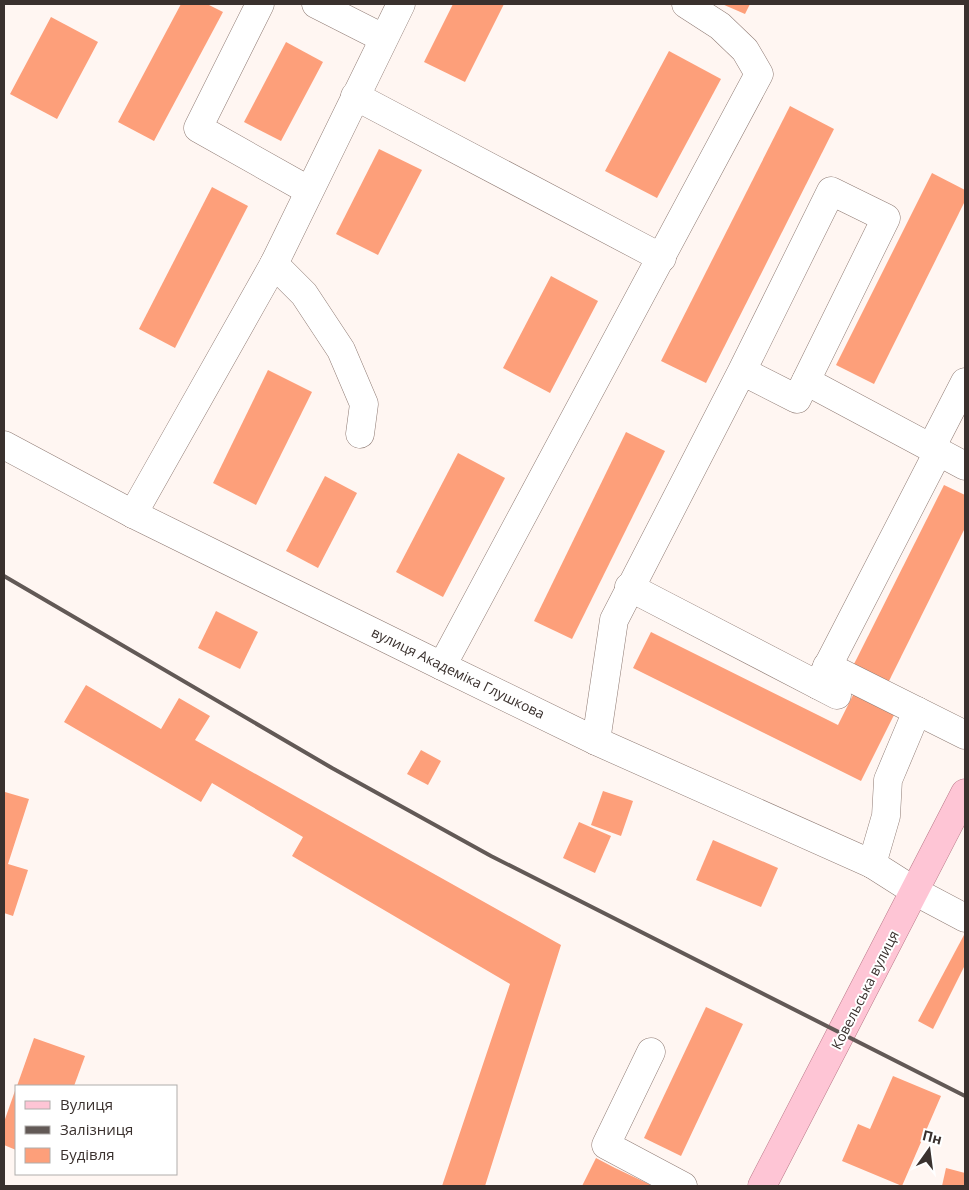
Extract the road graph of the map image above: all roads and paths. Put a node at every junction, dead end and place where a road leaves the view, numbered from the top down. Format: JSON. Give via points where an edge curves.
{"nodes":[{"id":1,"x":260,"y":4,"type":"edge"},
{"id":2,"x":316,"y":4,"type":"edge"},
{"id":3,"x":401,"y":4,"type":"edge"},
{"id":4,"x":686,"y":4,"type":"edge"},
{"id":5,"x":383,"y":38,"type":"junction"},
{"id":6,"x":355,"y":96,"type":"junction"},
{"id":7,"x":308,"y":190,"type":"junction"},
{"id":8,"x":662,"y":258,"type":"junction"},
{"id":9,"x":274,"y":264,"type":"junction"},
{"id":10,"x":742,"y":371,"type":"junction"},
{"id":11,"x":806,"y":381,"type":"junction"},
{"id":12,"x":965,"y":382,"type":"edge"},
{"id":13,"x":360,"y":434,"type":"dead end"},
{"id":14,"x":4,"y":446,"type":"edge"},
{"id":15,"x":935,"y":450,"type":"junction"},
{"id":16,"x":965,"y":466,"type":"edge"},
{"id":17,"x":133,"y":514,"type":"junction"},
{"id":18,"x":629,"y":587,"type":"junction"},
{"id":19,"x":442,"y":666,"type":"junction"},
{"id":20,"x":827,"y":682,"type":"junction"},
{"id":21,"x":917,"y":711,"type":"junction"},
{"id":22,"x":965,"y":735,"type":"edge"},
{"id":23,"x":596,"y":740,"type":"junction"},
{"id":24,"x":965,"y":793,"type":"edge"},
{"id":25,"x":872,"y":864,"type":"junction"},
{"id":26,"x":916,"y":892,"type":"junction"},
{"id":27,"x":965,"y":918,"type":"edge"},
{"id":28,"x":651,"y":1052,"type":"dead end"},
{"id":29,"x":683,"y":1186,"type":"edge"},
{"id":30,"x":762,"y":1186,"type":"edge"}],
"edges":[{"from":1,"to":7,"type":"street","via":[[198,128]]},
{"from":2,"to":5,"type":"street"},
{"from":3,"to":5,"type":"street"},
{"from":4,"to":8,"type":"street","via":[[720,26],[745,50],[759,74]]},
{"from":5,"to":6,"type":"street"},
{"from":6,"to":7,"type":"street"},
{"from":6,"to":8,"type":"street"},
{"from":7,"to":9,"type":"street"},
{"from":8,"to":19,"type":"street"},
{"from":9,"to":13,"type":"street","via":[[304,294],[341,350],[364,404]]},
{"from":9,"to":17,"type":"street"},
{"from":10,"to":11,"type":"street","via":[[797,399]]},
{"from":10,"to":11,"type":"street","via":[[831,191],[886,218]]},
{"from":10,"to":18,"type":"street"},
{"from":11,"to":15,"type":"street"},
{"from":12,"to":15,"type":"street"},
{"from":14,"to":17,"type":"street","name":"вулиця Академіка Глушкова"},
{"from":15,"to":16,"type":"street"},
{"from":15,"to":20,"type":"street"},
{"from":17,"to":19,"type":"street","name":"вулиця Академіка Глушкова"},
{"from":18,"to":20,"type":"street"},
{"from":18,"to":23,"type":"street","via":[[614,620]]},
{"from":19,"to":23,"type":"street","name":"вулиця Академіка Глушкова"},
{"from":20,"to":21,"type":"street"},
{"from":21,"to":22,"type":"street"},
{"from":21,"to":25,"type":"street","via":[[888,780],[886,816]]},
{"from":23,"to":25,"type":"street","name":"вулиця Академіка Глушкова"},
{"from":24,"to":26,"type":"main road","name":"Ковельська вулиця"},
{"from":25,"to":26,"type":"street","name":"вулиця Академіка Глушкова"},
{"from":26,"to":27,"type":"street","name":"вулиця Академіка Глушкова"},
{"from":26,"to":30,"type":"main road","name":"Ковельська вулиця"},
{"from":28,"to":29,"type":"street","via":[[606,1145]]}]}
